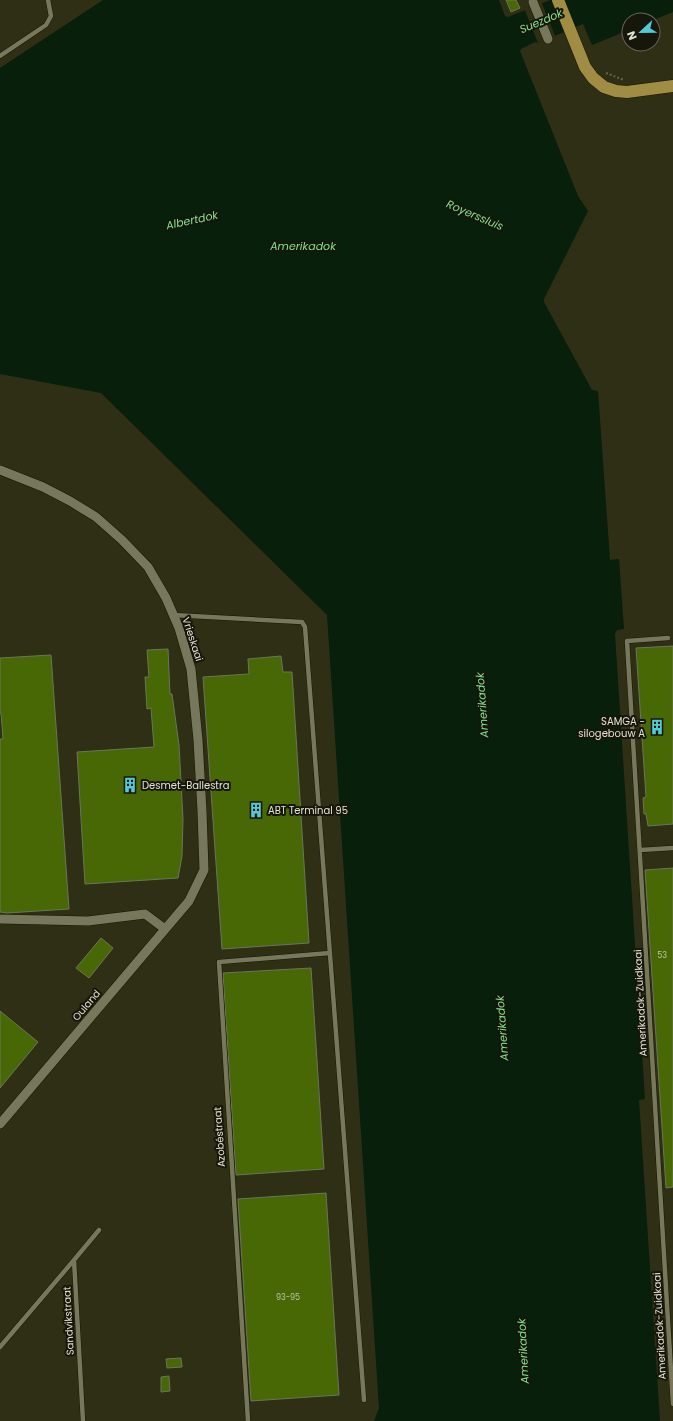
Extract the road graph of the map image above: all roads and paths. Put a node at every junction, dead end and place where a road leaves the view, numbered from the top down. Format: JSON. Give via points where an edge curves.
{"nodes":[{"id":1,"x":48,"y":0,"type":"edge"},
{"id":2,"x":558,"y":0,"type":"edge"},
{"id":3,"x":533,"y":2,"type":"dead end"},
{"id":4,"x":548,"y":39,"type":"dead end"},
{"id":5,"x":0,"y":56,"type":"edge"},
{"id":6,"x":604,"y":72,"type":"dead end"},
{"id":7,"x":625,"y":80,"type":"dead end"},
{"id":8,"x":673,"y":86,"type":"edge"},
{"id":9,"x":0,"y":470,"type":"edge"},
{"id":10,"x":173,"y":615,"type":"junction"},
{"id":11,"x":668,"y":638,"type":"dead end"},
{"id":12,"x":673,"y":848,"type":"edge"},
{"id":13,"x":640,"y":850,"type":"junction"},
{"id":14,"x":189,"y":901,"type":"joint"},
{"id":15,"x":0,"y":919,"type":"edge"},
{"id":16,"x":165,"y":929,"type":"junction"},
{"id":17,"x":330,"y":953,"type":"junction"},
{"id":18,"x":0,"y":1124,"type":"edge"},
{"id":19,"x":99,"y":1230,"type":"dead end"},
{"id":20,"x":74,"y":1260,"type":"junction"},
{"id":21,"x":0,"y":1347,"type":"edge"},
{"id":22,"x":364,"y":1400,"type":"dead end"},
{"id":23,"x":673,"y":1404,"type":"edge"},
{"id":24,"x":83,"y":1421,"type":"edge"},
{"id":25,"x":248,"y":1421,"type":"edge"}],
"edges":[{"from":1,"to":5,"type":"lane","via":[[51,16],[46,25]]},
{"from":2,"to":8,"type":"main road","via":[[585,67],[593,78],[616,91],[640,91]]},
{"from":3,"to":4,"type":"street"},
{"from":6,"to":7,"type":"path"},
{"from":9,"to":10,"type":"street","name":"Vrieskaai","via":[[70,501],[96,517],[148,567]]},
{"from":10,"to":14,"type":"street","name":"Vrieskaai","via":[[191,669],[202,811],[204,870]]},
{"from":10,"to":17,"type":"lane","via":[[302,622],[305,627]]},
{"from":11,"to":13,"type":"lane","name":"Amerikadok-Zuidkaai","via":[[627,641]]},
{"from":12,"to":13,"type":"lane"},
{"from":13,"to":23,"type":"lane","name":"Amerikadok-Zuidkaai"},
{"from":14,"to":16,"type":"street","name":"Ouland"},
{"from":15,"to":16,"type":"street","via":[[88,921],[145,914]]},
{"from":16,"to":18,"type":"street","name":"Ouland"},
{"from":17,"to":22,"type":"lane"},
{"from":17,"to":25,"type":"lane","name":"Azobéstraat","via":[[219,962]]},
{"from":19,"to":20,"type":"lane"},
{"from":20,"to":21,"type":"lane"},
{"from":20,"to":24,"type":"lane","name":"Sandvikstraat"}]}
